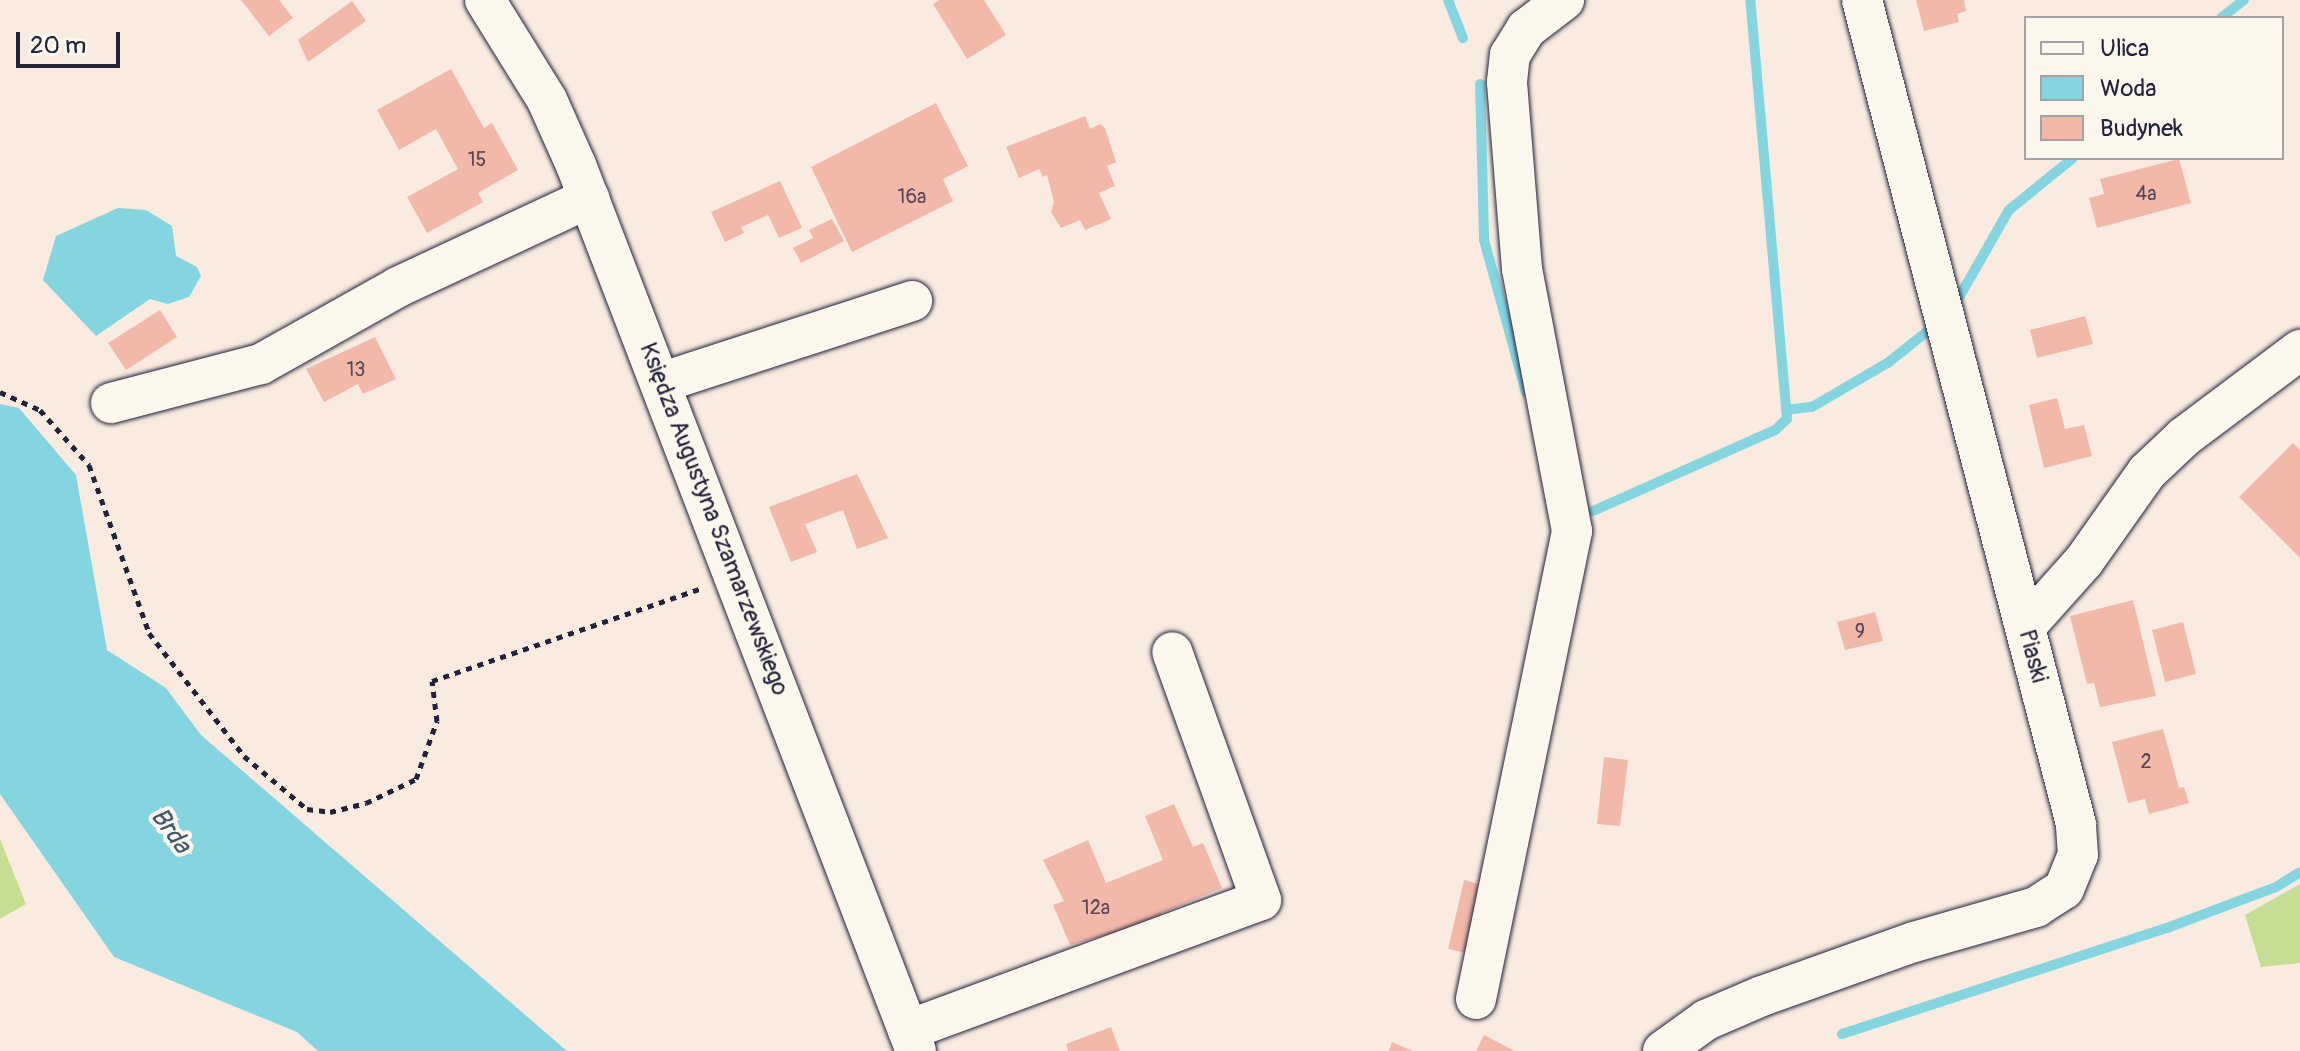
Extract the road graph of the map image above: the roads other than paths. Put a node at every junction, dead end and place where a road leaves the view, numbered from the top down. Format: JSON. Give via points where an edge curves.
{"nodes":[{"id":1,"x":485,"y":0,"type":"edge"},
{"id":2,"x":1564,"y":0,"type":"edge"},
{"id":3,"x":1862,"y":0,"type":"edge"},
{"id":4,"x":589,"y":198,"type":"junction"},
{"id":5,"x":912,"y":301,"type":"dead end"},
{"id":6,"x":2300,"y":350,"type":"edge"},
{"id":7,"x":663,"y":382,"type":"junction"},
{"id":8,"x":111,"y":403,"type":"dead end"},
{"id":9,"x":2025,"y":627,"type":"junction"},
{"id":10,"x":1172,"y":652,"type":"dead end"},
{"id":11,"x":1476,"y":999,"type":"dead end"},
{"id":12,"x":912,"y":1040,"type":"edge"},
{"id":13,"x":1663,"y":1051,"type":"edge"}],
"edges":[{"from":1,"to":4,"type":"street","name":"Księdza Augustyna Szamarzewskiego","via":[[547,100]]},
{"from":2,"to":11,"type":"street","via":[[1526,29],[1510,55],[1507,82],[1522,269],[1572,531]]},
{"from":3,"to":9,"type":"street","name":"Piaski"},
{"from":4,"to":7,"type":"street","name":"Księdza Augustyna Szamarzewskiego"},
{"from":4,"to":8,"type":"street","via":[[398,287],[261,364]]},
{"from":5,"to":7,"type":"street"},
{"from":6,"to":9,"type":"street","via":[[2184,437],[2147,472],[2084,561]]},
{"from":7,"to":12,"type":"street","name":"Księdza Augustyna Szamarzewskiego"},
{"from":9,"to":13,"type":"street","name":"Piaski","via":[[2078,834],[2075,867],[2064,889],[2015,916],[1914,942],[1731,1008]]},
{"from":10,"to":12,"type":"street","via":[[1261,900]]}]}
